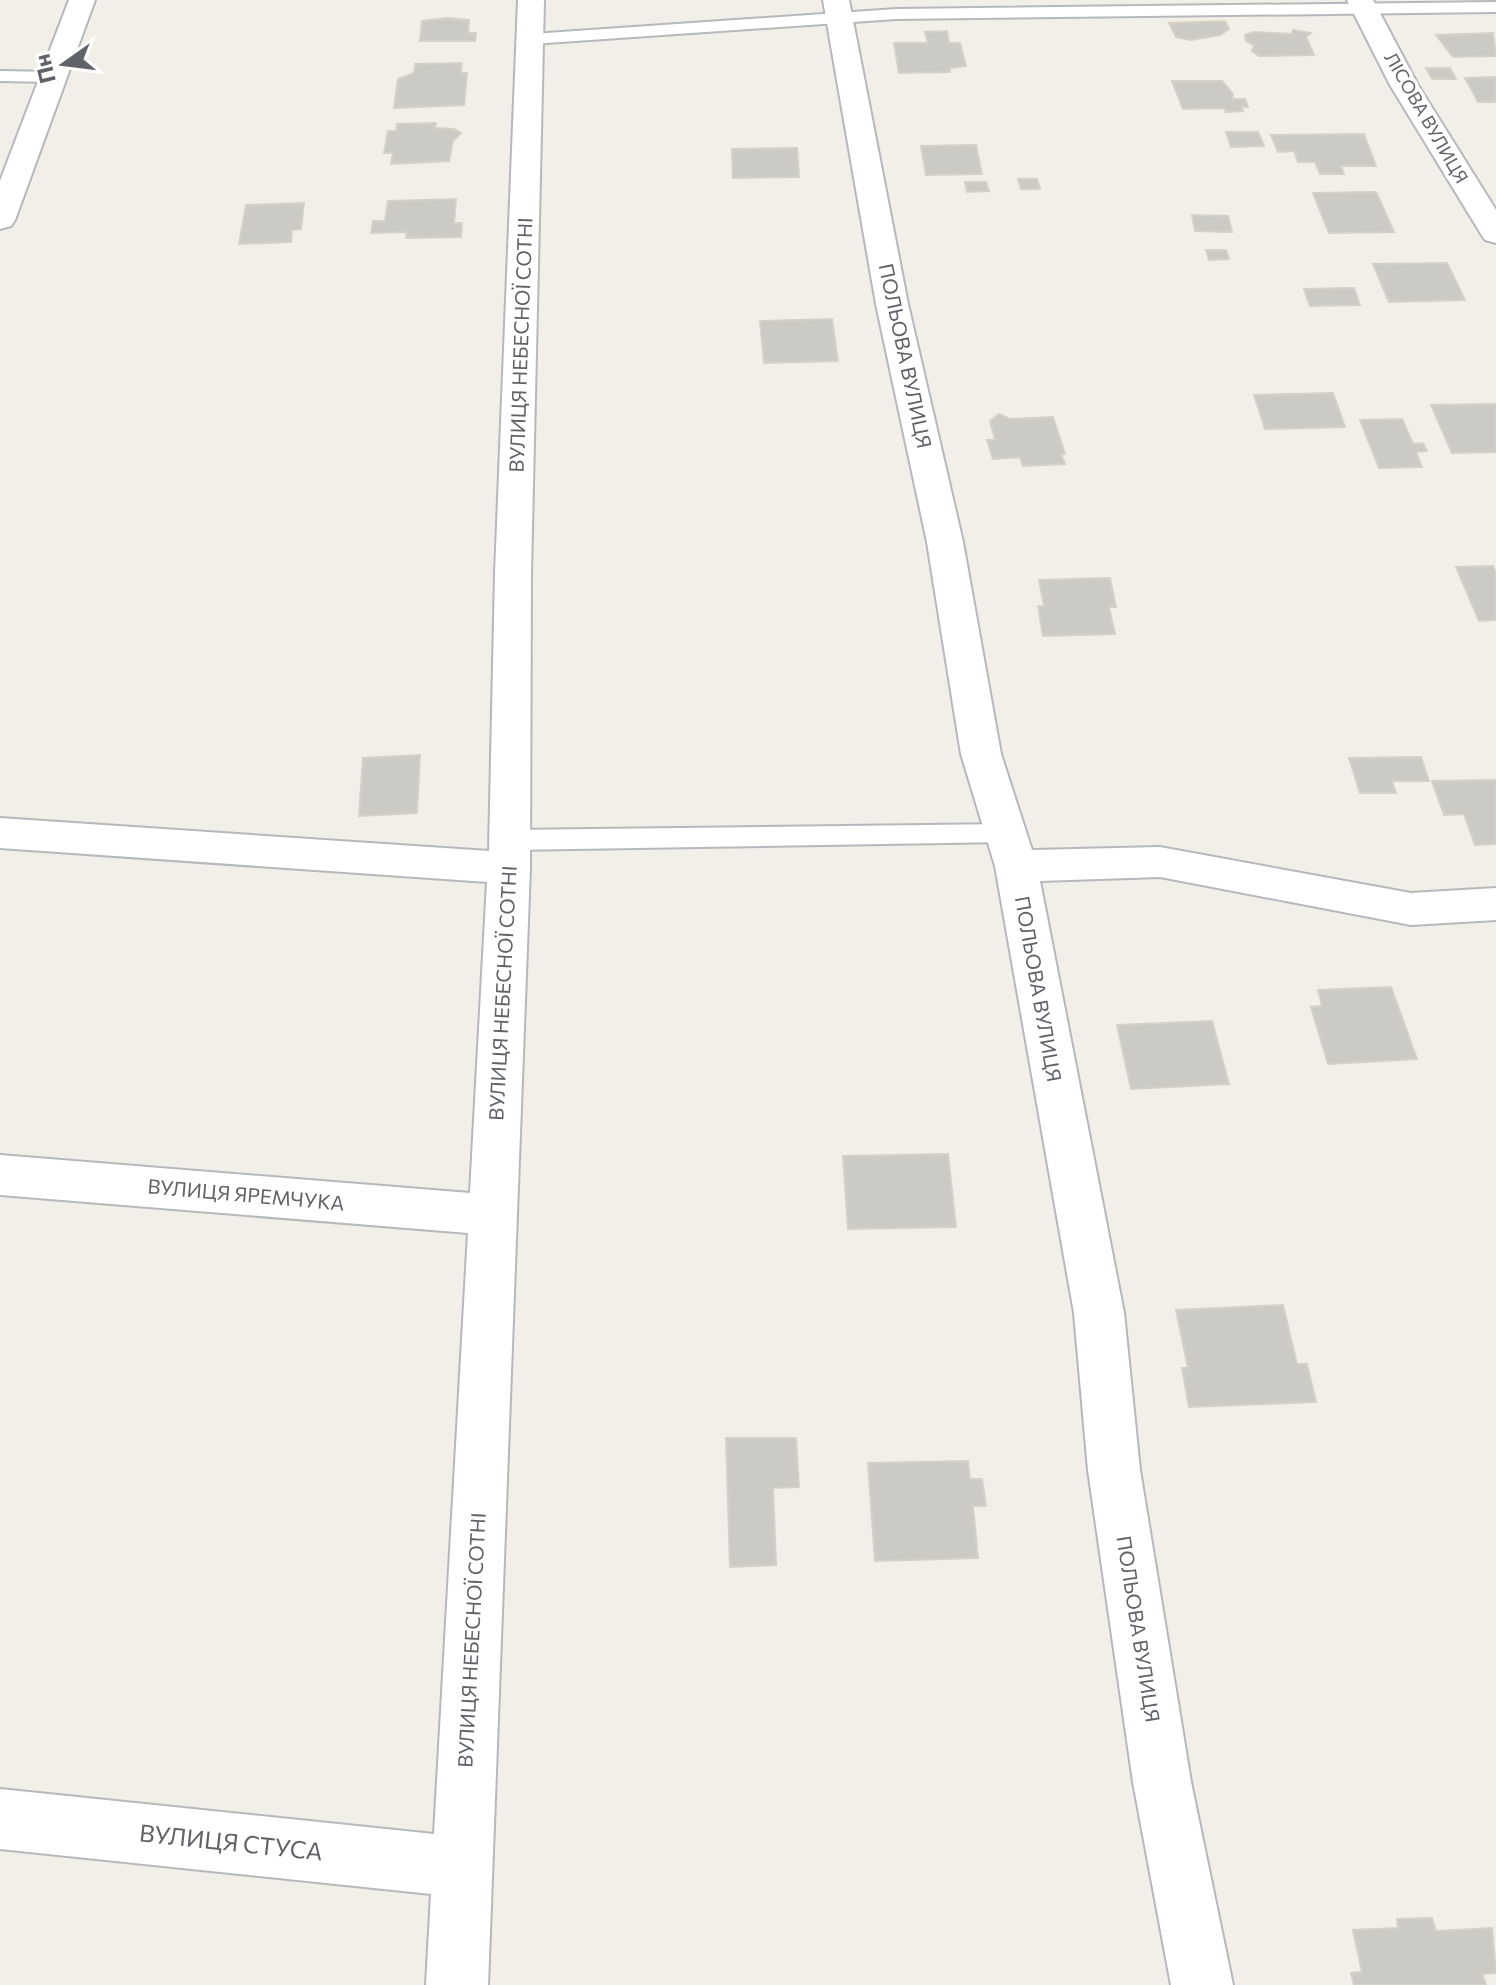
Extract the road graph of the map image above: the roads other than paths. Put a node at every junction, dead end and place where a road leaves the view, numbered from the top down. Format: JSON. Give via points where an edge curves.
{"nodes":[{"id":1,"x":82,"y":0,"type":"edge"},
{"id":2,"x":1362,"y":5,"type":"edge"},
{"id":3,"x":1496,"y":7,"type":"edge"},
{"id":4,"x":837,"y":9,"type":"edge"},
{"id":5,"x":532,"y":20,"type":"edge"},
{"id":6,"x":0,"y":76,"type":"edge"},
{"id":7,"x":54,"y":77,"type":"junction"},
{"id":8,"x":0,"y":220,"type":"edge"},
{"id":9,"x":1496,"y":234,"type":"edge"},
{"id":10,"x":0,"y":833,"type":"edge"},
{"id":11,"x":1012,"y":850,"type":"junction"},
{"id":12,"x":510,"y":854,"type":"junction"},
{"id":13,"x":1496,"y":904,"type":"edge"},
{"id":14,"x":0,"y":1175,"type":"edge"},
{"id":15,"x":491,"y":1215,"type":"junction"},
{"id":16,"x":0,"y":1819,"type":"edge"},
{"id":17,"x":462,"y":1867,"type":"junction"},
{"id":18,"x":457,"y":1985,"type":"edge"},
{"id":19,"x":1202,"y":1985,"type":"edge"}],
"edges":[{"from":1,"to":7,"type":"street"},
{"from":2,"to":3,"type":"lane"},
{"from":2,"to":4,"type":"lane"},
{"from":2,"to":9,"type":"street","name":"ЛІСОВА ВУЛИЦЯ","via":[[1404,85]]},
{"from":4,"to":5,"type":"lane"},
{"from":4,"to":11,"type":"street","name":"ПОЛЬОВА ВУЛИЦЯ","via":[[892,304],[945,542],[981,754]]},
{"from":5,"to":12,"type":"street","name":"ВУЛИЦЯ НЕБЕСНОЇ СОТНІ","via":[[514,529]]},
{"from":6,"to":7,"type":"lane"},
{"from":7,"to":8,"type":"street"},
{"from":10,"to":12,"type":"street"},
{"from":11,"to":12,"type":"lane"},
{"from":11,"to":13,"type":"street","via":[[1160,862],[1411,909]]},
{"from":11,"to":19,"type":"street","name":"ПОЛЬОВА ВУЛИЦЯ","via":[[1099,1313],[1114,1470],[1162,1782]]},
{"from":12,"to":15,"type":"street","name":"ВУЛИЦЯ НЕБЕСНОЇ СОТНІ"},
{"from":14,"to":15,"type":"street","name":"ВУЛИЦЯ ЯРЕМЧУКА"},
{"from":15,"to":17,"type":"street","name":"ВУЛИЦЯ НЕБЕСНОЇ СОТНІ"},
{"from":16,"to":17,"type":"street","name":"ВУЛИЦЯ СТУСА"},
{"from":17,"to":18,"type":"street","name":"ВУЛИЦЯ НЕБЕСНОЇ СОТНІ"}]}
